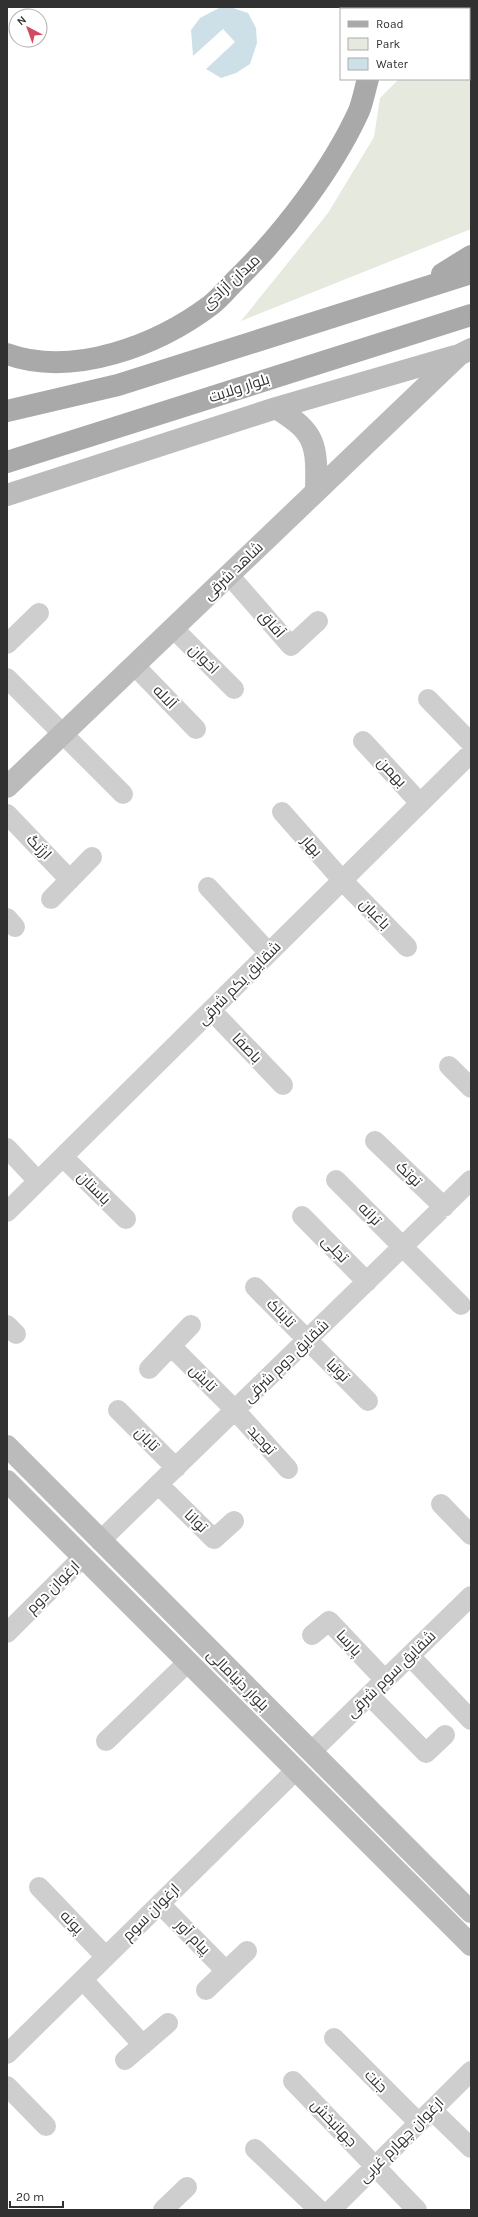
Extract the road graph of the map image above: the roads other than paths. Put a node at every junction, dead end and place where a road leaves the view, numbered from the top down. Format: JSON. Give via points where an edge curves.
{"nodes":[{"id":1,"x":368,"y":80,"type":"edge"},
{"id":2,"x":382,"y":80,"type":"edge"},
{"id":3,"x":359,"y":110,"type":"junction"},
{"id":4,"x":471,"y":256,"type":"edge"},
{"id":5,"x":471,"y":273,"type":"edge"},
{"id":6,"x":418,"y":289,"type":"junction"},
{"id":7,"x":471,"y":314,"type":"edge"},
{"id":8,"x":7,"y":354,"type":"edge"},
{"id":9,"x":468,"y":356,"type":"edge"},
{"id":10,"x":276,"y":408,"type":"junction"},
{"id":11,"x":7,"y":411,"type":"edge"},
{"id":12,"x":7,"y":462,"type":"edge"},
{"id":13,"x":316,"y":491,"type":"junction"},
{"id":14,"x":7,"y":495,"type":"edge"},
{"id":15,"x":229,"y":575,"type":"junction"},
{"id":16,"x":39,"y":613,"type":"dead end"},
{"id":17,"x":318,"y":621,"type":"dead end"},
{"id":18,"x":173,"y":628,"type":"junction"},
{"id":19,"x":7,"y":644,"type":"edge"},
{"id":20,"x":134,"y":665,"type":"junction"},
{"id":21,"x":7,"y":678,"type":"edge"},
{"id":22,"x":234,"y":689,"type":"dead end"},
{"id":23,"x":428,"y":699,"type":"dead end"},
{"id":24,"x":196,"y":728,"type":"dead end"},
{"id":25,"x":64,"y":733,"type":"junction"},
{"id":26,"x":363,"y":741,"type":"dead end"},
{"id":27,"x":471,"y":743,"type":"edge"},
{"id":28,"x":471,"y":753,"type":"edge"},
{"id":29,"x":7,"y":787,"type":"edge"},
{"id":30,"x":123,"y":794,"type":"dead end"},
{"id":31,"x":420,"y":803,"type":"junction"},
{"id":32,"x":282,"y":812,"type":"dead end"},
{"id":33,"x":7,"y":814,"type":"edge"},
{"id":34,"x":92,"y":857,"type":"dead end"},
{"id":35,"x":70,"y":880,"type":"junction"},
{"id":36,"x":342,"y":880,"type":"junction"},
{"id":37,"x":208,"y":887,"type":"dead end"},
{"id":38,"x":51,"y":899,"type":"dead end"},
{"id":39,"x":407,"y":947,"type":"dead end"},
{"id":40,"x":269,"y":953,"type":"junction"},
{"id":41,"x":211,"y":1010,"type":"junction"},
{"id":42,"x":449,"y":1066,"type":"dead end"},
{"id":43,"x":283,"y":1085,"type":"dead end"},
{"id":44,"x":471,"y":1088,"type":"edge"},
{"id":45,"x":375,"y":1141,"type":"dead end"},
{"id":46,"x":7,"y":1148,"type":"edge"},
{"id":47,"x":63,"y":1157,"type":"junction"},
{"id":48,"x":336,"y":1180,"type":"dead end"},
{"id":49,"x":38,"y":1181,"type":"junction"},
{"id":50,"x":467,"y":1193,"type":"edge"},
{"id":51,"x":444,"y":1207,"type":"junction"},
{"id":52,"x":7,"y":1212,"type":"edge"},
{"id":53,"x":302,"y":1216,"type":"dead end"},
{"id":54,"x":126,"y":1219,"type":"dead end"},
{"id":55,"x":403,"y":1247,"type":"junction"},
{"id":56,"x":367,"y":1282,"type":"junction"},
{"id":57,"x":255,"y":1287,"type":"dead end"},
{"id":58,"x":461,"y":1305,"type":"dead end"},
{"id":59,"x":191,"y":1325,"type":"dead end"},
{"id":60,"x":308,"y":1340,"type":"junction"},
{"id":61,"x":171,"y":1346,"type":"junction"},
{"id":62,"x":149,"y":1369,"type":"dead end"},
{"id":63,"x":368,"y":1401,"type":"dead end"},
{"id":64,"x":118,"y":1410,"type":"dead end"},
{"id":65,"x":235,"y":1410,"type":"junction"},
{"id":66,"x":7,"y":1446,"type":"edge"},
{"id":67,"x":176,"y":1468,"type":"junction"},
{"id":68,"x":288,"y":1469,"type":"dead end"},
{"id":69,"x":7,"y":1481,"type":"edge"},
{"id":70,"x":158,"y":1485,"type":"junction"},
{"id":71,"x":441,"y":1504,"type":"dead end"},
{"id":72,"x":234,"y":1521,"type":"dead end"},
{"id":73,"x":471,"y":1535,"type":"edge"},
{"id":74,"x":100,"y":1541,"type":"junction"},
{"id":75,"x":83,"y":1557,"type":"junction"},
{"id":76,"x":471,"y":1596,"type":"edge"},
{"id":77,"x":9,"y":1626,"type":"edge"},
{"id":78,"x":312,"y":1635,"type":"dead end"},
{"id":79,"x":410,"y":1656,"type":"junction"},
{"id":80,"x":188,"y":1662,"type":"junction"},
{"id":81,"x":385,"y":1680,"type":"junction"},
{"id":82,"x":370,"y":1696,"type":"junction"},
{"id":83,"x":471,"y":1720,"type":"edge"},
{"id":84,"x":445,"y":1735,"type":"dead end"},
{"id":85,"x":106,"y":1741,"type":"dead end"},
{"id":86,"x":311,"y":1752,"type":"junction"},
{"id":87,"x":296,"y":1770,"type":"junction"},
{"id":88,"x":39,"y":1887,"type":"dead end"},
{"id":89,"x":160,"y":1904,"type":"junction"},
{"id":90,"x":471,"y":1912,"type":"edge"},
{"id":91,"x":471,"y":1945,"type":"edge"},
{"id":92,"x":247,"y":1951,"type":"dead end"},
{"id":93,"x":106,"y":1957,"type":"junction"},
{"id":94,"x":226,"y":1971,"type":"junction"},
{"id":95,"x":83,"y":1980,"type":"junction"},
{"id":96,"x":206,"y":1990,"type":"dead end"},
{"id":97,"x":168,"y":2023,"type":"dead end"},
{"id":98,"x":334,"y":2038,"type":"dead end"},
{"id":99,"x":143,"y":2045,"type":"junction"},
{"id":100,"x":7,"y":2054,"type":"edge"},
{"id":101,"x":125,"y":2060,"type":"dead end"},
{"id":102,"x":471,"y":2071,"type":"edge"},
{"id":103,"x":293,"y":2080,"type":"dead end"},
{"id":104,"x":7,"y":2086,"type":"edge"},
{"id":105,"x":425,"y":2116,"type":"junction"},
{"id":106,"x":46,"y":2126,"type":"dead end"},
{"id":107,"x":471,"y":2148,"type":"edge"},
{"id":108,"x":255,"y":2149,"type":"dead end"},
{"id":109,"x":376,"y":2166,"type":"junction"},
{"id":110,"x":187,"y":2186,"type":"dead end"},
{"id":111,"x":164,"y":2209,"type":"edge"},
{"id":112,"x":331,"y":2209,"type":"edge"},
{"id":113,"x":416,"y":2210,"type":"edge"}],
"edges":[{"from":1,"to":3,"type":"main road","name":"میدان آزادی"},
{"from":2,"to":3,"type":"main road"},
{"from":3,"to":8,"type":"main road","name":"میدان آزادی","via":[[336,152],[300,206],[257,260],[211,305],[158,338],[105,356],[50,362],[21,359]]},
{"from":4,"to":6,"type":"main road"},
{"from":5,"to":6,"type":"main road"},
{"from":6,"to":11,"type":"main road","via":[[118,385]]},
{"from":7,"to":12,"type":"main road","name":"بلوار ولایت"},
{"from":9,"to":10,"type":"main road","name":"بلوار ولایت"},
{"from":9,"to":13,"type":"main road","name":"شاهد شرقی"},
{"from":10,"to":13,"type":"main road","via":[[296,420],[312,439],[317,457]]},
{"from":10,"to":14,"type":"main road","name":"بلوار ولایت"},
{"from":13,"to":15,"type":"main road","name":"شاهد شرقی"},
{"from":15,"to":17,"type":"street","name":"آفاق","via":[[291,646]]},
{"from":15,"to":18,"type":"main road","name":"شاهد شرقی"},
{"from":16,"to":19,"type":"street"},
{"from":18,"to":20,"type":"main road","name":"شاهد شرقی"},
{"from":18,"to":22,"type":"street","name":"اخوان"},
{"from":20,"to":24,"type":"street","name":"آلاله"},
{"from":20,"to":25,"type":"main road","name":"شاهد شرقی"},
{"from":21,"to":25,"type":"street"},
{"from":23,"to":27,"type":"street"},
{"from":25,"to":29,"type":"main road","name":"شاهد شرقی"},
{"from":25,"to":30,"type":"street"},
{"from":26,"to":31,"type":"street","name":"بهمن"},
{"from":28,"to":31,"type":"street","name":"شقایق یکم شرقی"},
{"from":31,"to":36,"type":"street","name":"شقایق یکم شرقی"},
{"from":32,"to":36,"type":"street","name":"بهار"},
{"from":33,"to":35,"type":"street","name":"ارژنگ"},
{"from":34,"to":35,"type":"street"},
{"from":35,"to":38,"type":"street"},
{"from":36,"to":39,"type":"street","name":"باغبان"},
{"from":36,"to":40,"type":"street","name":"شقایق یکم شرقی"},
{"from":37,"to":40,"type":"street"},
{"from":40,"to":41,"type":"street","name":"شقایق یکم شرقی"},
{"from":41,"to":43,"type":"street","name":"باصفا"},
{"from":41,"to":47,"type":"street","name":"شقایق یکم شرقی"},
{"from":42,"to":44,"type":"street"},
{"from":45,"to":51,"type":"street","name":"توتک"},
{"from":46,"to":49,"type":"street"},
{"from":47,"to":49,"type":"street","name":"شقایق یکم شرقی"},
{"from":47,"to":54,"type":"street","name":"باستان"},
{"from":48,"to":55,"type":"street","name":"ترانه"},
{"from":49,"to":52,"type":"street","name":"شقایق یکم شرقی"},
{"from":50,"to":51,"type":"street","name":"شقایق دوم شرقی"},
{"from":51,"to":55,"type":"street","name":"شقایق دوم شرقی"},
{"from":53,"to":56,"type":"street","name":"تجلی"},
{"from":55,"to":56,"type":"street","name":"شقایق دوم شرقی"},
{"from":55,"to":58,"type":"street","name":"ترانه"},
{"from":56,"to":60,"type":"street","name":"شقایق دوم شرقی"},
{"from":57,"to":60,"type":"street","name":"تابناک"},
{"from":59,"to":61,"type":"street"},
{"from":60,"to":63,"type":"street","name":"توتیا"},
{"from":60,"to":65,"type":"street","name":"شقایق دوم شرقی"},
{"from":61,"to":62,"type":"street"},
{"from":61,"to":65,"type":"street","name":"تابش"},
{"from":64,"to":67,"type":"street","name":"تابان"},
{"from":65,"to":67,"type":"street","name":"شقایق دوم شرقی"},
{"from":65,"to":68,"type":"street","name":"توحید"},
{"from":66,"to":74,"type":"main road","name":"بلوار دنیامالی"},
{"from":67,"to":70,"type":"street","name":"شقایق دوم شرقی"},
{"from":69,"to":75,"type":"main road","name":"بلوار دنیامالی"},
{"from":70,"to":72,"type":"street","name":"توانا","via":[[214,1539]]},
{"from":70,"to":74,"type":"street","name":"شقایق دوم شرقی"},
{"from":71,"to":73,"type":"street"},
{"from":74,"to":86,"type":"main road","name":"بلوار دنیامالی"},
{"from":75,"to":77,"type":"street","name":"ارغوان دوم"},
{"from":75,"to":80,"type":"main road","name":"بلوار دنیامالی"},
{"from":76,"to":79,"type":"street","name":"شقایق سوم شرقی"},
{"from":78,"to":81,"type":"street","name":"پارسا","via":[[329,1621]]},
{"from":79,"to":81,"type":"street","name":"شقایق سوم شرقی"},
{"from":79,"to":83,"type":"street"},
{"from":80,"to":85,"type":"street"},
{"from":80,"to":87,"type":"main road","name":"بلوار دنیامالی"},
{"from":81,"to":82,"type":"street","name":"شقایق سوم شرقی"},
{"from":82,"to":84,"type":"street","via":[[426,1753]]},
{"from":82,"to":86,"type":"street","name":"شقایق سوم شرقی"},
{"from":86,"to":90,"type":"main road","name":"بلوار دنیامالی"},
{"from":87,"to":89,"type":"street","name":"ارغوان سوم"},
{"from":87,"to":91,"type":"main road","name":"بلوار دنیامالی"},
{"from":88,"to":93,"type":"street","name":"پونه"},
{"from":89,"to":93,"type":"street","name":"ارغوان سوم"},
{"from":89,"to":94,"type":"street","name":"پیام آور"},
{"from":92,"to":94,"type":"street"},
{"from":93,"to":95,"type":"street","name":"ارغوان سوم"},
{"from":94,"to":96,"type":"street"},
{"from":95,"to":99,"type":"street"},
{"from":95,"to":100,"type":"street","name":"ارغوان سوم"},
{"from":97,"to":99,"type":"street"},
{"from":98,"to":105,"type":"street","name":"جنت"},
{"from":99,"to":101,"type":"street"},
{"from":102,"to":105,"type":"street","name":"ارغوان چهارم غربی"},
{"from":103,"to":109,"type":"street","name":"جهانبخش"},
{"from":104,"to":106,"type":"street"},
{"from":105,"to":107,"type":"street","name":"جنت"},
{"from":105,"to":109,"type":"street","name":"ارغوان چهارم غربی"},
{"from":108,"to":112,"type":"street"},
{"from":109,"to":112,"type":"street","name":"ارغوان چهارم غربی"},
{"from":109,"to":113,"type":"street","name":"جهانبخش"},
{"from":110,"to":111,"type":"street"}]}
